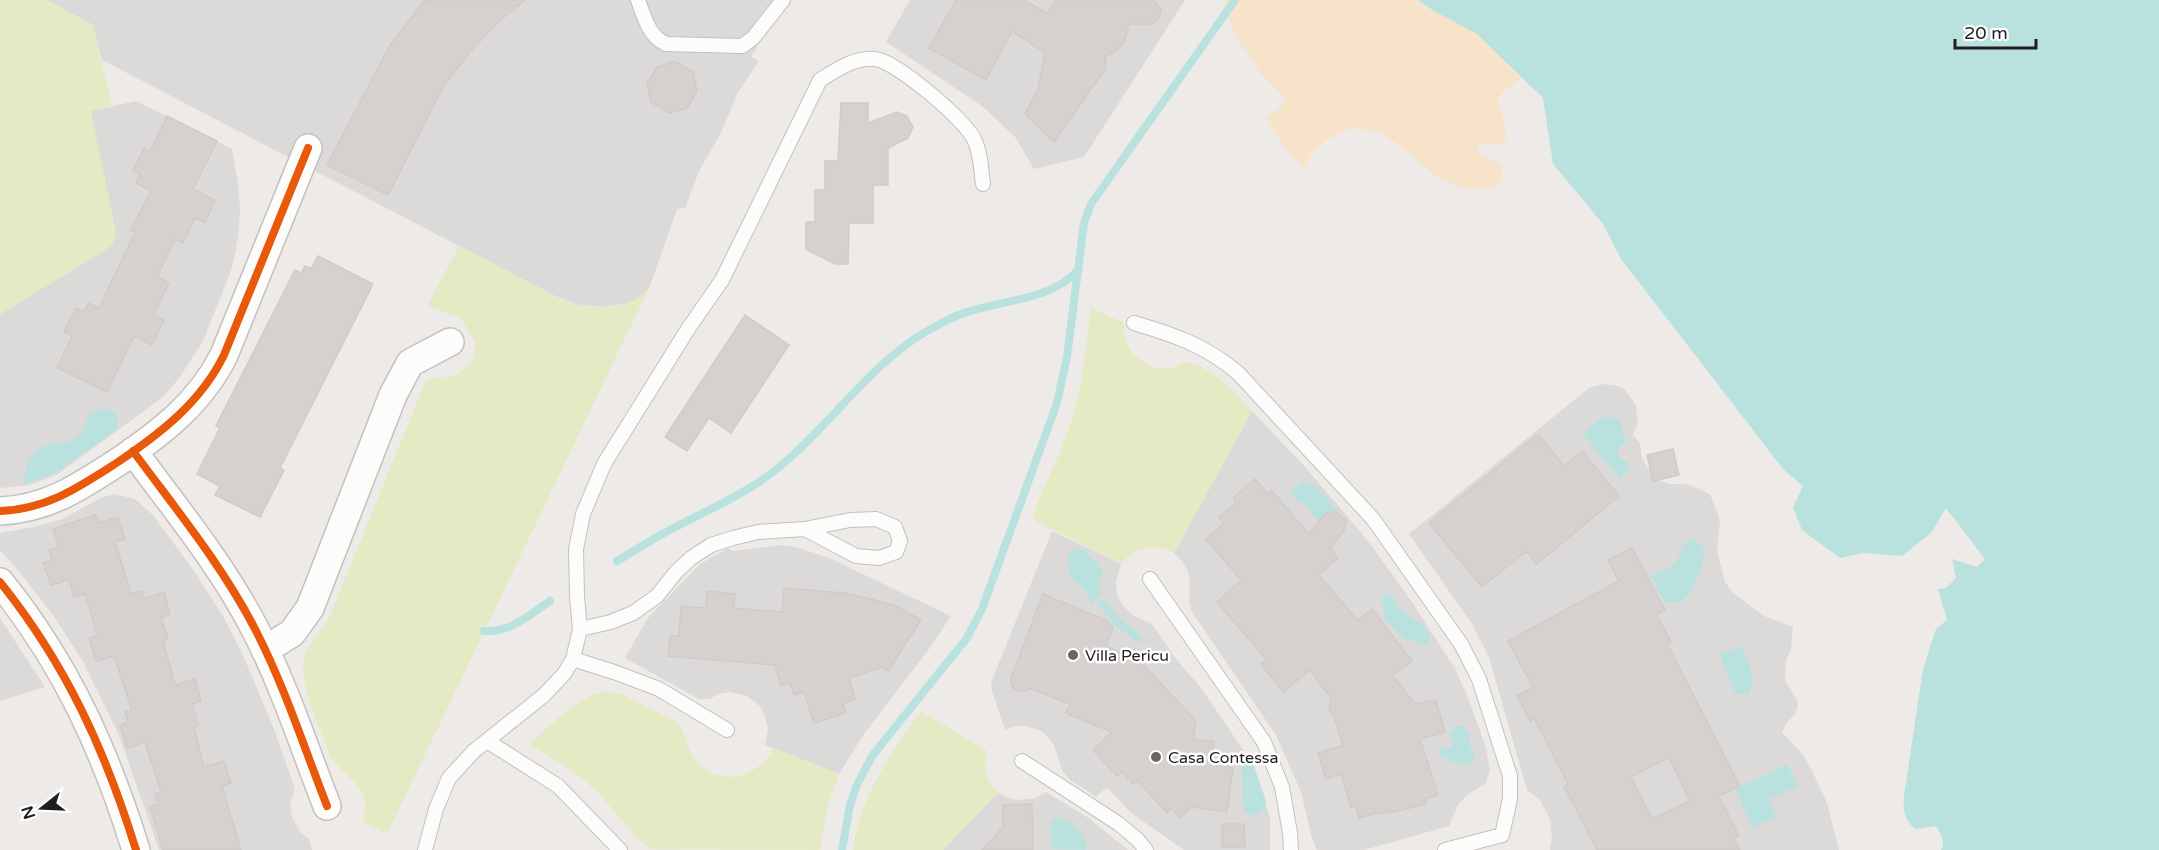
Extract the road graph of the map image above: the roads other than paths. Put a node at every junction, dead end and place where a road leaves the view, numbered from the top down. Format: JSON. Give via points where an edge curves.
{"nodes":[{"id":1,"x":638,"y":0,"type":"edge"},
{"id":2,"x":783,"y":0,"type":"edge"},
{"id":3,"x":309,"y":148,"type":"dead end"},
{"id":4,"x":983,"y":184,"type":"dead end"},
{"id":5,"x":1134,"y":323,"type":"dead end"},
{"id":6,"x":450,"y":342,"type":"dead end"},
{"id":7,"x":133,"y":451,"type":"junction"},
{"id":8,"x":0,"y":511,"type":"edge"},
{"id":9,"x":805,"y":529,"type":"junction"},
{"id":10,"x":1150,"y":579,"type":"dead end"},
{"id":11,"x":0,"y":582,"type":"edge"},
{"id":12,"x":580,"y":629,"type":"junction"},
{"id":13,"x":265,"y":650,"type":"junction"},
{"id":14,"x":573,"y":659,"type":"junction"},
{"id":15,"x":727,"y":730,"type":"dead end"},
{"id":16,"x":487,"y":741,"type":"junction"},
{"id":17,"x":1022,"y":761,"type":"dead end"},
{"id":18,"x":327,"y":806,"type":"dead end"},
{"id":19,"x":136,"y":850,"type":"edge"},
{"id":20,"x":425,"y":850,"type":"edge"},
{"id":21,"x":620,"y":850,"type":"edge"},
{"id":22,"x":1146,"y":850,"type":"edge"},
{"id":23,"x":1291,"y":850,"type":"edge"},
{"id":24,"x":1445,"y":850,"type":"edge"}],
"edges":[{"from":1,"to":2,"type":"lane","via":[[652,34],[659,41],[742,46]]},
{"from":3,"to":7,"type":"street","via":[[214,375],[179,416]]},
{"from":4,"to":12,"type":"lane","via":[[975,141],[968,129],[892,65],[875,59],[845,65],[820,80],[722,280],[604,464],[583,514],[576,549]]},
{"from":5,"to":24,"type":"lane","via":[[1179,336],[1238,373],[1373,519],[1461,644],[1481,686],[1510,776],[1510,799],[1502,835]]},
{"from":6,"to":13,"type":"street","via":[[410,363],[393,395],[310,608],[292,633]]},
{"from":7,"to":8,"type":"street","via":[[66,495],[38,506]]},
{"from":7,"to":13,"type":"street","via":[[206,551]]},
{"from":9,"to":9,"type":"lane","via":[[856,556],[879,558],[896,552],[900,541],[895,527],[876,519],[850,519]]},
{"from":9,"to":12,"type":"lane","via":[[758,532],[711,545],[691,558],[657,596],[633,613]]},
{"from":10,"to":23,"type":"lane","via":[[1264,742],[1282,787]]},
{"from":11,"to":19,"type":"street","via":[[53,656],[82,707],[115,784]]},
{"from":12,"to":14,"type":"lane"},
{"from":13,"to":18,"type":"street"},
{"from":14,"to":15,"type":"lane","via":[[659,689]]},
{"from":14,"to":16,"type":"lane","via":[[543,696]]},
{"from":16,"to":20,"type":"lane","via":[[449,778]]},
{"from":16,"to":21,"type":"lane","via":[[558,786]]},
{"from":17,"to":22,"type":"lane","via":[[1119,824]]}]}
